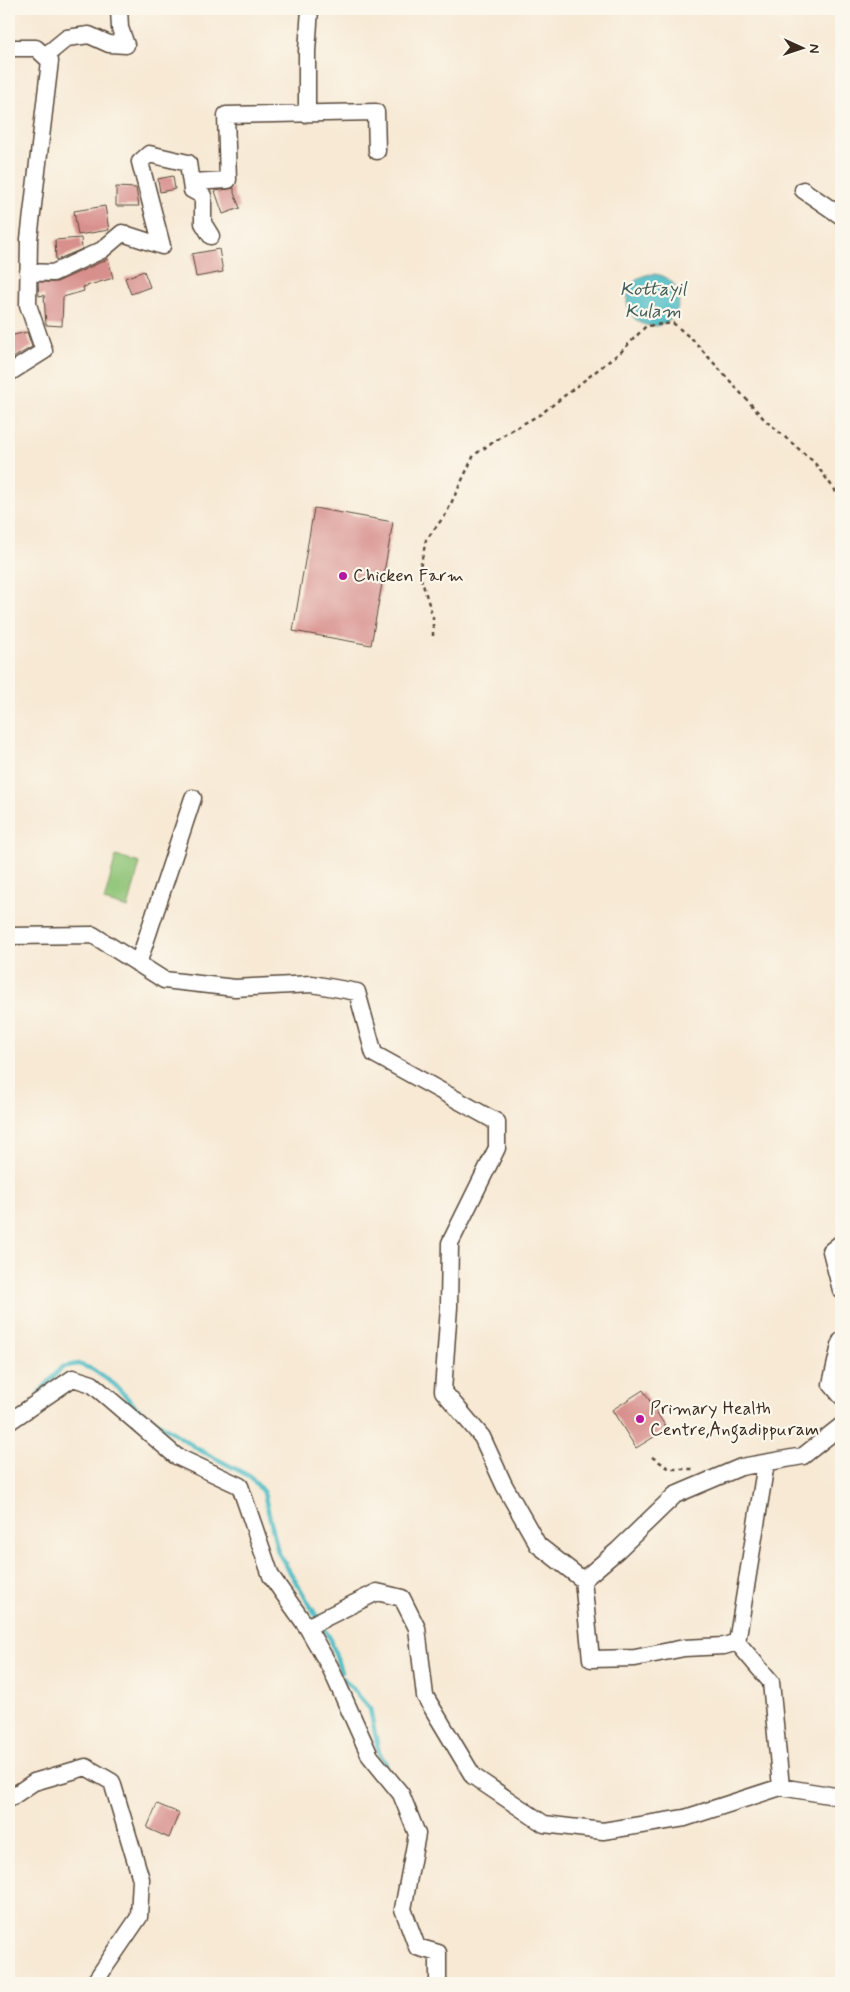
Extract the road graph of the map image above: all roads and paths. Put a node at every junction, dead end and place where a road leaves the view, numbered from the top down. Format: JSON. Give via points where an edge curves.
{"nodes":[{"id":1,"x":119,"y":9,"type":"edge"},
{"id":2,"x":310,"y":9,"type":"edge"},
{"id":3,"x":9,"y":48,"type":"edge"},
{"id":4,"x":45,"y":56,"type":"junction"},
{"id":5,"x":305,"y":114,"type":"junction"},
{"id":6,"x":377,"y":152,"type":"dead end"},
{"id":7,"x":191,"y":182,"type":"junction"},
{"id":8,"x":803,"y":190,"type":"dead end"},
{"id":9,"x":841,"y":216,"type":"edge"},
{"id":10,"x":211,"y":236,"type":"dead end"},
{"id":11,"x":28,"y":272,"type":"junction"},
{"id":12,"x":9,"y":373,"type":"edge"},
{"id":13,"x":841,"y":512,"type":"edge"},
{"id":14,"x":433,"y":636,"type":"dead end"},
{"id":15,"x":193,"y":798,"type":"dead end"},
{"id":16,"x":9,"y":936,"type":"edge"},
{"id":17,"x":138,"y":964,"type":"junction"},
{"id":18,"x":841,"y":1243,"type":"edge"},
{"id":19,"x":841,"y":1290,"type":"edge"},
{"id":20,"x":841,"y":1340,"type":"edge"},
{"id":21,"x":841,"y":1396,"type":"edge"},
{"id":22,"x":9,"y":1422,"type":"edge"},
{"id":23,"x":841,"y":1426,"type":"edge"},
{"id":24,"x":652,"y":1457,"type":"dead end"},
{"id":25,"x":766,"y":1463,"type":"junction"},
{"id":26,"x":698,"y":1469,"type":"dead end"},
{"id":27,"x":583,"y":1580,"type":"junction"},
{"id":28,"x":307,"y":1627,"type":"junction"},
{"id":29,"x":738,"y":1642,"type":"junction"},
{"id":30,"x":782,"y":1787,"type":"junction"},
{"id":31,"x":841,"y":1797,"type":"edge"},
{"id":32,"x":9,"y":1799,"type":"edge"},
{"id":33,"x":94,"y":1983,"type":"edge"},
{"id":34,"x":438,"y":1983,"type":"edge"}],
"edges":[{"from":1,"to":4,"type":"street","via":[[120,28],[126,45],[109,44],[89,34],[67,38]]},
{"from":2,"to":5,"type":"street"},
{"from":3,"to":4,"type":"street","via":[[36,48]]},
{"from":4,"to":11,"type":"street","via":[[50,60]]},
{"from":5,"to":6,"type":"street","via":[[376,112]]},
{"from":5,"to":7,"type":"street","via":[[226,115],[228,180]]},
{"from":7,"to":10,"type":"street","via":[[192,190],[203,196],[203,223]]},
{"from":7,"to":11,"type":"street","via":[[188,163],[149,154],[140,162],[162,246],[122,233],[102,250],[53,273]]},
{"from":8,"to":9,"type":"street"},
{"from":11,"to":12,"type":"street","via":[[28,305],[44,351]]},
{"from":13,"to":14,"type":"path","via":[[835,490],[814,462],[766,420],[694,341],[673,323],[646,326],[622,350],[541,414],[474,455],[446,514],[426,540],[419,572],[433,617]]},
{"from":15,"to":17,"type":"street"},
{"from":16,"to":17,"type":"street","via":[[93,935]]},
{"from":17,"to":27,"type":"street","via":[[164,980],[235,988],[312,984],[357,992],[374,1054],[497,1122],[497,1148],[450,1243],[443,1390],[482,1437],[504,1485],[538,1545]]},
{"from":18,"to":19,"type":"street","via":[[831,1251]]},
{"from":20,"to":21,"type":"street","via":[[832,1384]]},
{"from":22,"to":28,"type":"street","via":[[73,1378],[92,1384],[176,1456],[240,1486],[271,1576]]},
{"from":23,"to":25,"type":"street","via":[[803,1456]]},
{"from":24,"to":26,"type":"path","via":[[670,1469]]},
{"from":25,"to":27,"type":"street","via":[[741,1467],[675,1495]]},
{"from":25,"to":29,"type":"street"},
{"from":27,"to":29,"type":"street","via":[[591,1659],[635,1658]]},
{"from":28,"to":30,"type":"street","via":[[377,1592],[402,1598],[416,1628],[425,1696],[473,1776],[544,1824],[603,1831],[685,1818]]},
{"from":28,"to":34,"type":"street","via":[[330,1667],[370,1756],[401,1794],[416,1834],[404,1909],[417,1947],[438,1953]]},
{"from":29,"to":30,"type":"street","via":[[771,1682]]},
{"from":30,"to":31,"type":"street"},
{"from":32,"to":33,"type":"street","via":[[34,1782],[86,1767],[112,1782],[141,1879],[139,1917]]}]}
